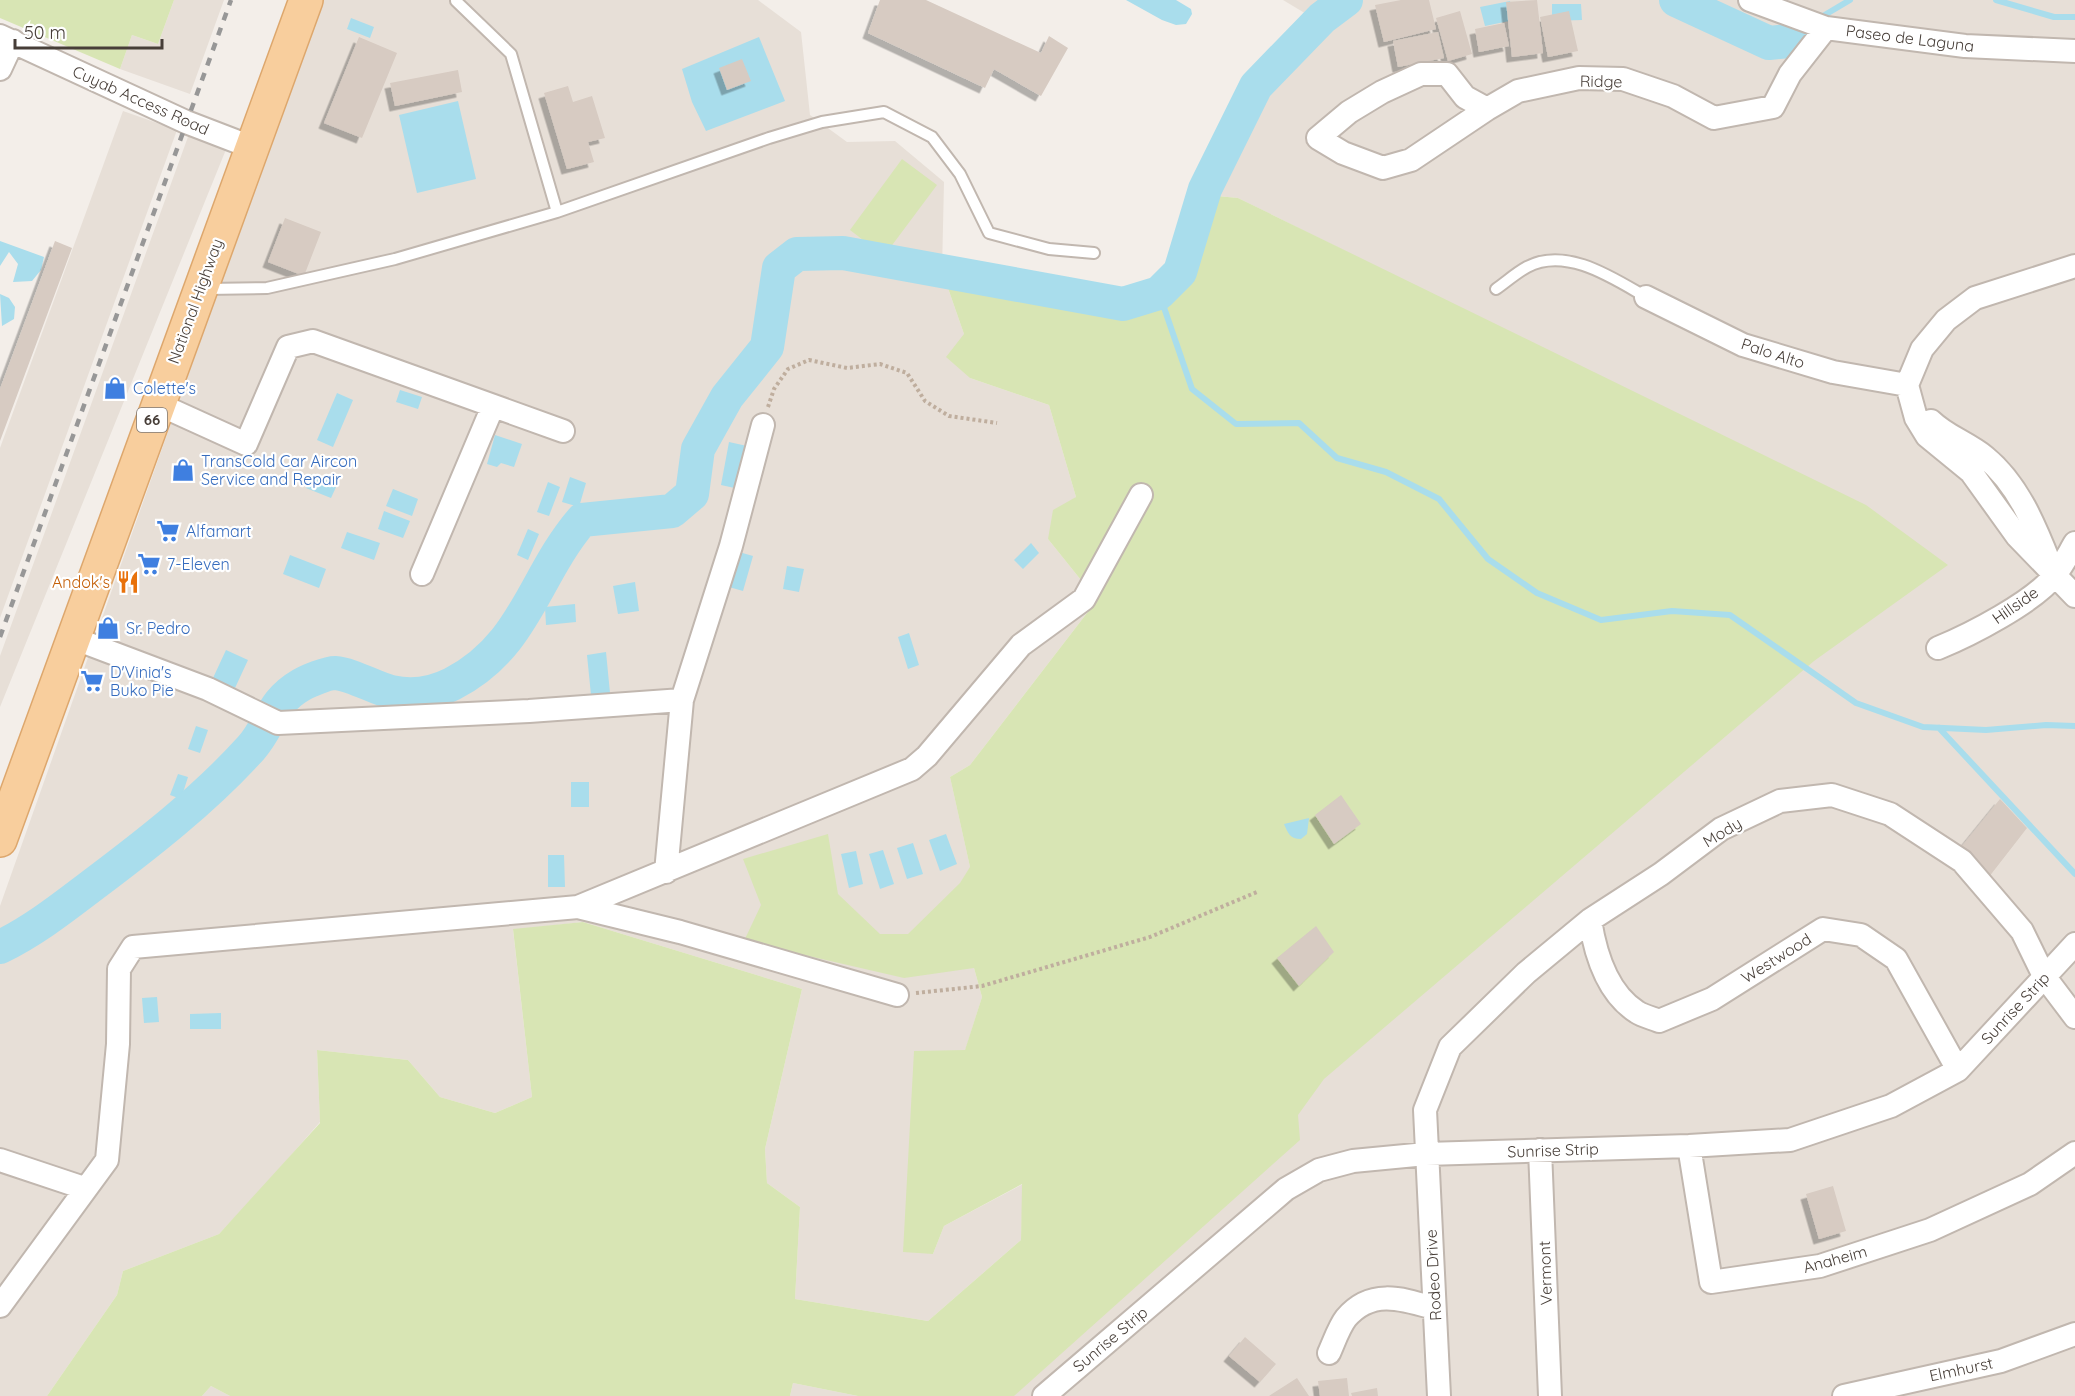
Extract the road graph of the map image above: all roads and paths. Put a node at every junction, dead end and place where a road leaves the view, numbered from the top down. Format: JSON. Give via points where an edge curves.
{"nodes":[{"id":1,"x":306,"y":0,"type":"edge"},
{"id":2,"x":1750,"y":0,"type":"edge"},
{"id":3,"x":456,"y":1,"type":"edge"},
{"id":4,"x":1826,"y":28,"type":"junction"},
{"id":5,"x":7,"y":39,"type":"edge"},
{"id":6,"x":2075,"y":51,"type":"edge"},
{"id":7,"x":0,"y":69,"type":"edge"},
{"id":8,"x":1487,"y":109,"type":"junction"},
{"id":9,"x":251,"y":147,"type":"junction"},
{"id":10,"x":557,"y":212,"type":"junction"},
{"id":11,"x":1094,"y":253,"type":"dead end"},
{"id":12,"x":2075,"y":267,"type":"edge"},
{"id":13,"x":1496,"y":289,"type":"dead end"},
{"id":14,"x":199,"y":290,"type":"junction"},
{"id":15,"x":1646,"y":297,"type":"joint"},
{"id":16,"x":1907,"y":385,"type":"junction"},
{"id":17,"x":158,"y":404,"type":"junction"},
{"id":18,"x":493,"y":406,"type":"junction"},
{"id":19,"x":996,"y":423,"type":"dead end"},
{"id":20,"x":763,"y":425,"type":"joint"},
{"id":21,"x":564,"y":430,"type":"dead end"},
{"id":22,"x":1141,"y":495,"type":"dead end"},
{"id":23,"x":2075,"y":543,"type":"edge"},
{"id":24,"x":422,"y":574,"type":"dead end"},
{"id":25,"x":2055,"y":576,"type":"junction"},
{"id":26,"x":2075,"y":596,"type":"edge"},
{"id":27,"x":73,"y":638,"type":"junction"},
{"id":28,"x":1938,"y":648,"type":"dead end"},
{"id":29,"x":682,"y":700,"type":"junction"},
{"id":30,"x":0,"y":840,"type":"edge"},
{"id":31,"x":666,"y":872,"type":"junction"},
{"id":32,"x":1257,"y":892,"type":"dead end"},
{"id":33,"x":578,"y":907,"type":"junction"},
{"id":34,"x":1590,"y":920,"type":"junction"},
{"id":35,"x":2075,"y":944,"type":"edge"},
{"id":36,"x":2044,"y":976,"type":"junction"},
{"id":37,"x":897,"y":995,"type":"joint"},
{"id":38,"x":2075,"y":1017,"type":"edge"},
{"id":39,"x":1958,"y":1070,"type":"junction"},
{"id":40,"x":1689,"y":1146,"type":"junction"},
{"id":41,"x":1540,"y":1150,"type":"junction"},
{"id":42,"x":2075,"y":1153,"type":"edge"},
{"id":43,"x":1426,"y":1154,"type":"junction"},
{"id":44,"x":0,"y":1160,"type":"edge"},
{"id":45,"x":84,"y":1188,"type":"junction"},
{"id":46,"x":0,"y":1306,"type":"edge"},
{"id":47,"x":1434,"y":1308,"type":"junction"},
{"id":48,"x":2075,"y":1334,"type":"edge"},
{"id":49,"x":1329,"y":1353,"type":"dead end"},
{"id":50,"x":1054,"y":1393,"type":"edge"},
{"id":51,"x":1439,"y":1396,"type":"edge"},
{"id":52,"x":1550,"y":1396,"type":"edge"},
{"id":53,"x":1844,"y":1396,"type":"edge"}],
"edges":[{"from":1,"to":9,"type":"main road","name":"National Highway","number":"66"},
{"from":2,"to":4,"type":"street","name":"Paseo de Laguna"},
{"from":3,"to":10,"type":"lane","via":[[511,54]]},
{"from":4,"to":6,"type":"street","name":"Paseo de Laguna","via":[[1965,46]]},
{"from":4,"to":8,"type":"street","name":"Ridge","via":[[1790,74],[1773,107],[1714,118],[1673,96],[1623,79],[1580,78],[1518,91]]},
{"from":5,"to":7,"type":"street"},
{"from":5,"to":9,"type":"street","name":"Cuyab Access Road","via":[[186,123]]},
{"from":8,"to":8,"type":"street","name":"Ridge","via":[[1411,160],[1383,168],[1343,153],[1318,138],[1349,112],[1421,74],[1448,75],[1466,97]]},
{"from":9,"to":14,"type":"main road","name":"National Highway","number":"66"},
{"from":10,"to":11,"type":"lane","via":[[769,138],[822,122],[884,112],[932,137],[960,174],[989,233],[1049,249]]},
{"from":10,"to":14,"type":"lane","via":[[395,259],[267,288]]},
{"from":12,"to":16,"type":"street","via":[[1975,298],[1946,320],[1922,349]]},
{"from":13,"to":15,"type":"lane","via":[[1529,266],[1578,262]]},
{"from":14,"to":17,"type":"main road","name":"National Highway","number":"66"},
{"from":15,"to":16,"type":"street","name":"Palo Alto","via":[[1743,345],[1833,372]]},
{"from":16,"to":25,"type":"street","via":[[1923,412],[1938,427],[1987,458],[2007,479],[2035,525]]},
{"from":17,"to":18,"type":"street","via":[[246,444],[288,347],[313,341]]},
{"from":17,"to":27,"type":"main road","name":"National Highway","number":"66"},
{"from":18,"to":21,"type":"street"},
{"from":18,"to":24,"type":"street"},
{"from":19,"to":20,"type":"path","via":[[949,416],[925,401],[908,373],[880,364],[847,368],[808,360],[788,369],[774,389]]},
{"from":20,"to":29,"type":"street","via":[[731,546]]},
{"from":22,"to":31,"type":"street","via":[[1084,598],[1021,645],[912,769]]},
{"from":23,"to":25,"type":"street","name":"Hillside"},
{"from":25,"to":26,"type":"street"},
{"from":25,"to":28,"type":"street","name":"Hillside","via":[[1976,633]]},
{"from":27,"to":29,"type":"street","via":[[208,689],[270,719],[529,711]]},
{"from":27,"to":30,"type":"main road","name":"National Highway","number":"66"},
{"from":29,"to":31,"type":"street"},
{"from":31,"to":33,"type":"street"},
{"from":32,"to":37,"type":"path","via":[[1150,937],[982,986]]},
{"from":33,"to":37,"type":"street","via":[[680,932]]},
{"from":33,"to":45,"type":"street","via":[[133,946],[119,969],[118,1044],[107,1160]]},
{"from":34,"to":36,"type":"street","name":"Mody","via":[[1721,830],[1780,801],[1832,795],[1890,814],[1962,861],[2022,931]]},
{"from":34,"to":39,"type":"street","name":"Westwood","via":[[1595,952],[1614,987],[1636,1011],[1659,1021],[1712,999],[1823,929],[1861,935],[1896,959]]},
{"from":34,"to":43,"type":"street","name":"Mody","via":[[1526,973],[1450,1047],[1425,1110]]},
{"from":35,"to":36,"type":"street","name":"Sunrise Strip"},
{"from":36,"to":38,"type":"street","name":"Mody"},
{"from":36,"to":39,"type":"street","name":"Sunrise Strip"},
{"from":39,"to":40,"type":"street","name":"Sunrise Strip","via":[[1891,1106],[1790,1140]]},
{"from":40,"to":41,"type":"street","name":"Sunrise Strip"},
{"from":40,"to":42,"type":"street","name":"Anaheim","via":[[1711,1282],[1820,1266],[1930,1230],[2030,1184]]},
{"from":41,"to":43,"type":"street","name":"Sunrise Strip"},
{"from":41,"to":52,"type":"street","name":"Vermont"},
{"from":43,"to":47,"type":"street","name":"Rodeo Drive"},
{"from":43,"to":50,"type":"street","name":"Sunrise Strip","via":[[1353,1161],[1319,1170],[1286,1190]]},
{"from":44,"to":45,"type":"street"},
{"from":45,"to":46,"type":"street"},
{"from":47,"to":49,"type":"street","via":[[1395,1296],[1370,1301],[1346,1318]]},
{"from":47,"to":51,"type":"street","name":"Rodeo Drive"},
{"from":48,"to":53,"type":"street","name":"Elmhurst","via":[[2001,1361]]}]}
